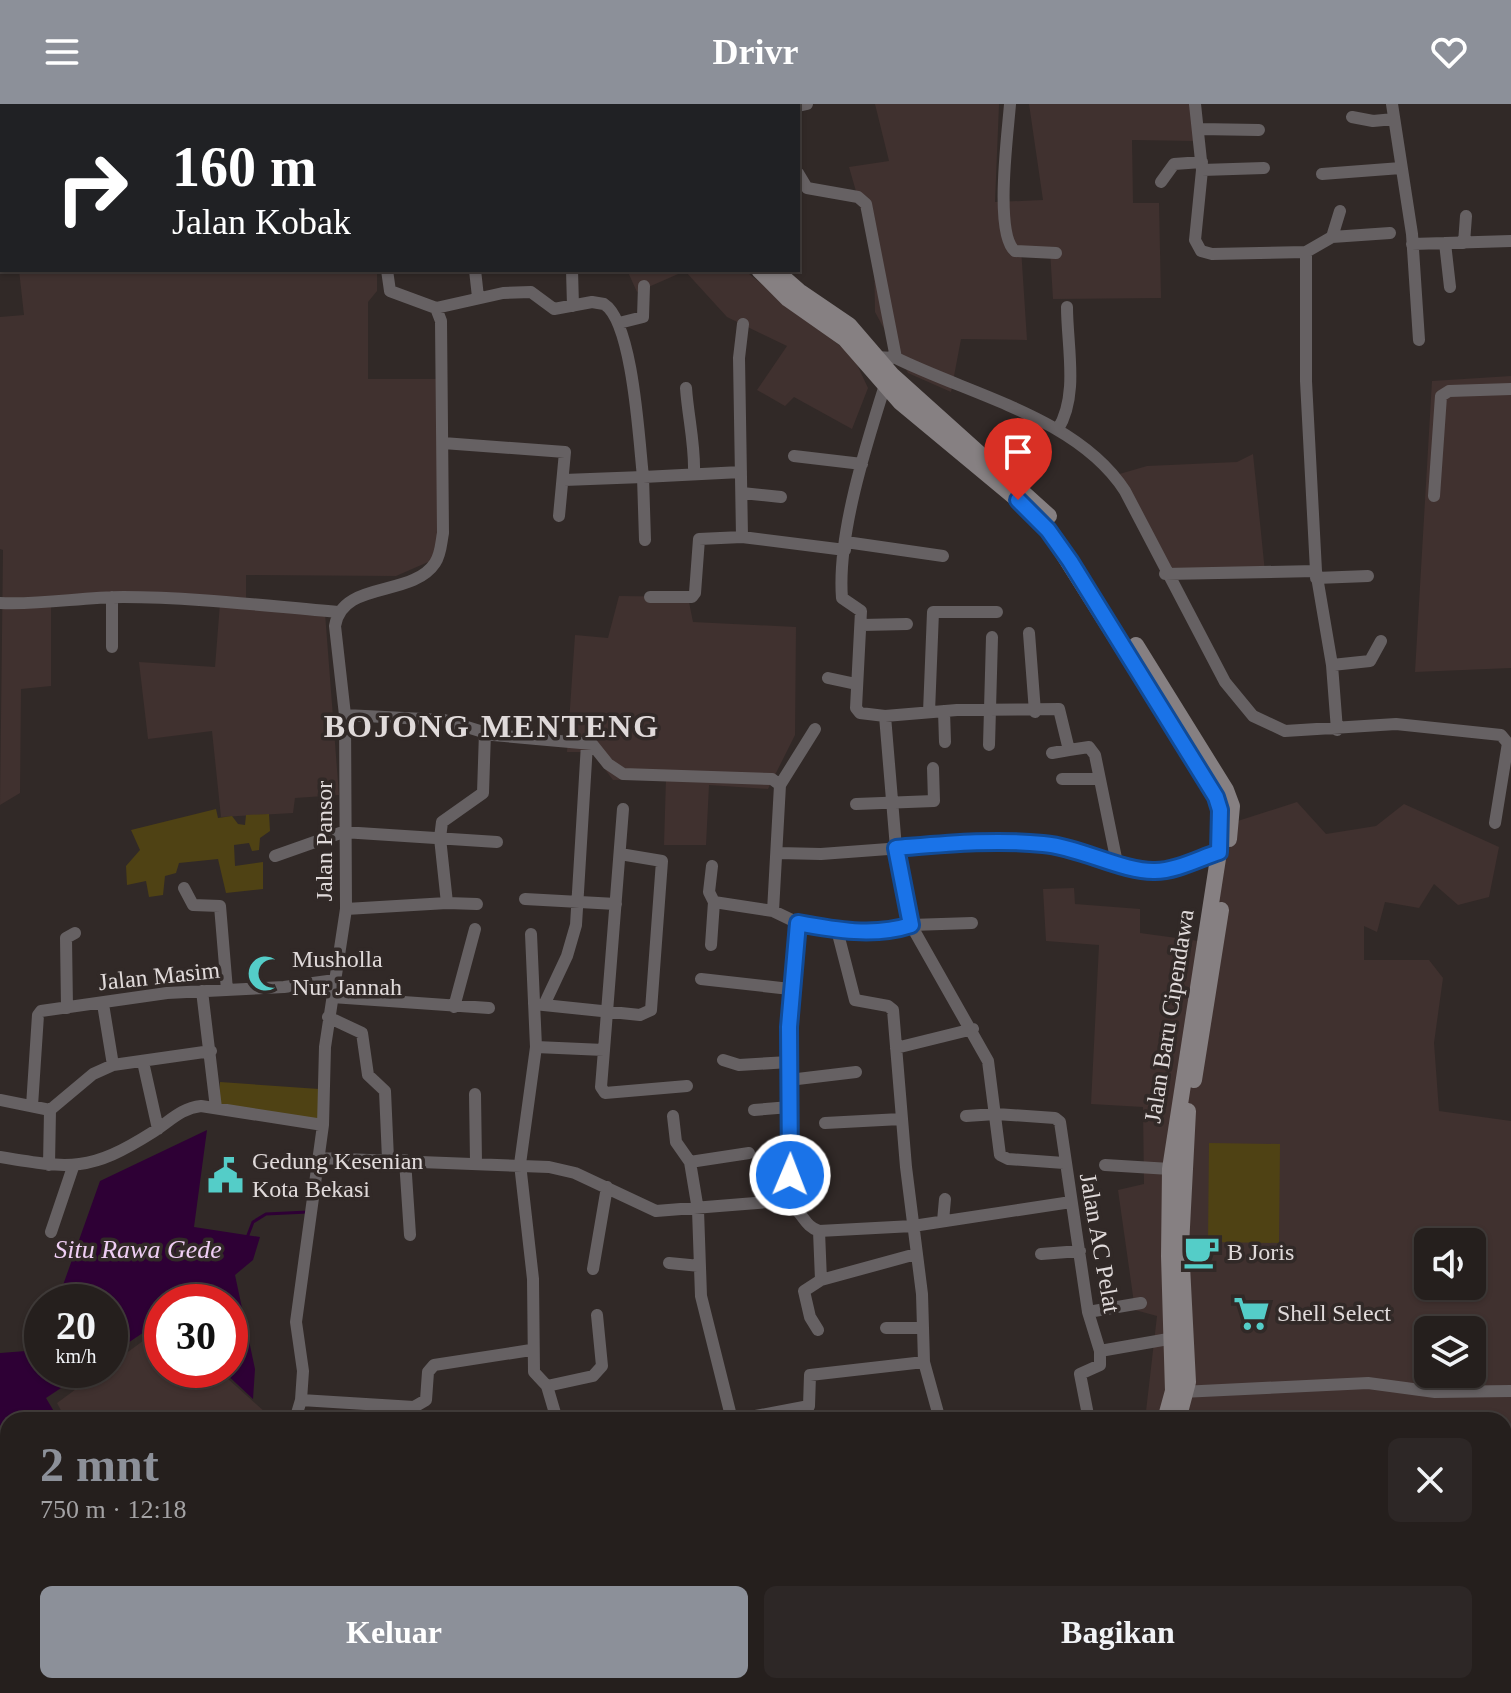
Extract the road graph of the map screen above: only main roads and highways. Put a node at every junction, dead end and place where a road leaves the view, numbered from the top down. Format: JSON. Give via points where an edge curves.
{"nodes":[{"id":1,"x":761,"y":272,"type":"edge"},
{"id":2,"x":777,"y":272,"type":"edge"},
{"id":3,"x":872,"y":359,"type":"junction"},
{"id":4,"x":1074,"y":559,"type":"junction"},
{"id":5,"x":1163,"y":698,"type":"junction"},
{"id":6,"x":1175,"y":1179,"type":"junction"},
{"id":7,"x":1180,"y":1392,"type":"junction"},
{"id":8,"x":1169,"y":1412,"type":"edge"},
{"id":9,"x":1179,"y":1412,"type":"edge"}],
"edges":[{"from":1,"to":3,"type":"main road","name":"Jalan Baru Cipendawa","via":[[788,299]]},
{"from":2,"to":3,"type":"main road","name":"Jalan Baru Cipendawa","via":[[849,325]]},
{"from":3,"to":4,"type":"main road","name":"Jalan Baru Cipendawa","via":[[1031,497]]},
{"from":3,"to":4,"type":"main road","name":"Jalan Baru Cipendawa","via":[[900,402],[1018,500]]},
{"from":4,"to":5,"type":"main road","name":"Jalan Baru Cipendawa"},
{"from":5,"to":6,"type":"main road","name":"Jalan Baru Cipendawa","via":[[1220,810],[1219,852]]},
{"from":5,"to":6,"type":"main road","name":"Jalan Baru Cipendawa","via":[[1232,806],[1210,996]]},
{"from":6,"to":7,"type":"main road","name":"Jalan Baru Cipendawa","via":[[1169,1256]]},
{"from":6,"to":7,"type":"main road","name":"Jalan Baru Cipendawa","via":[[1187,1326]]},
{"from":7,"to":8,"type":"main road","name":"Jalan Baru Cipendawa"},
{"from":7,"to":9,"type":"main road","name":"Jalan Baru Cipendawa"}]}
